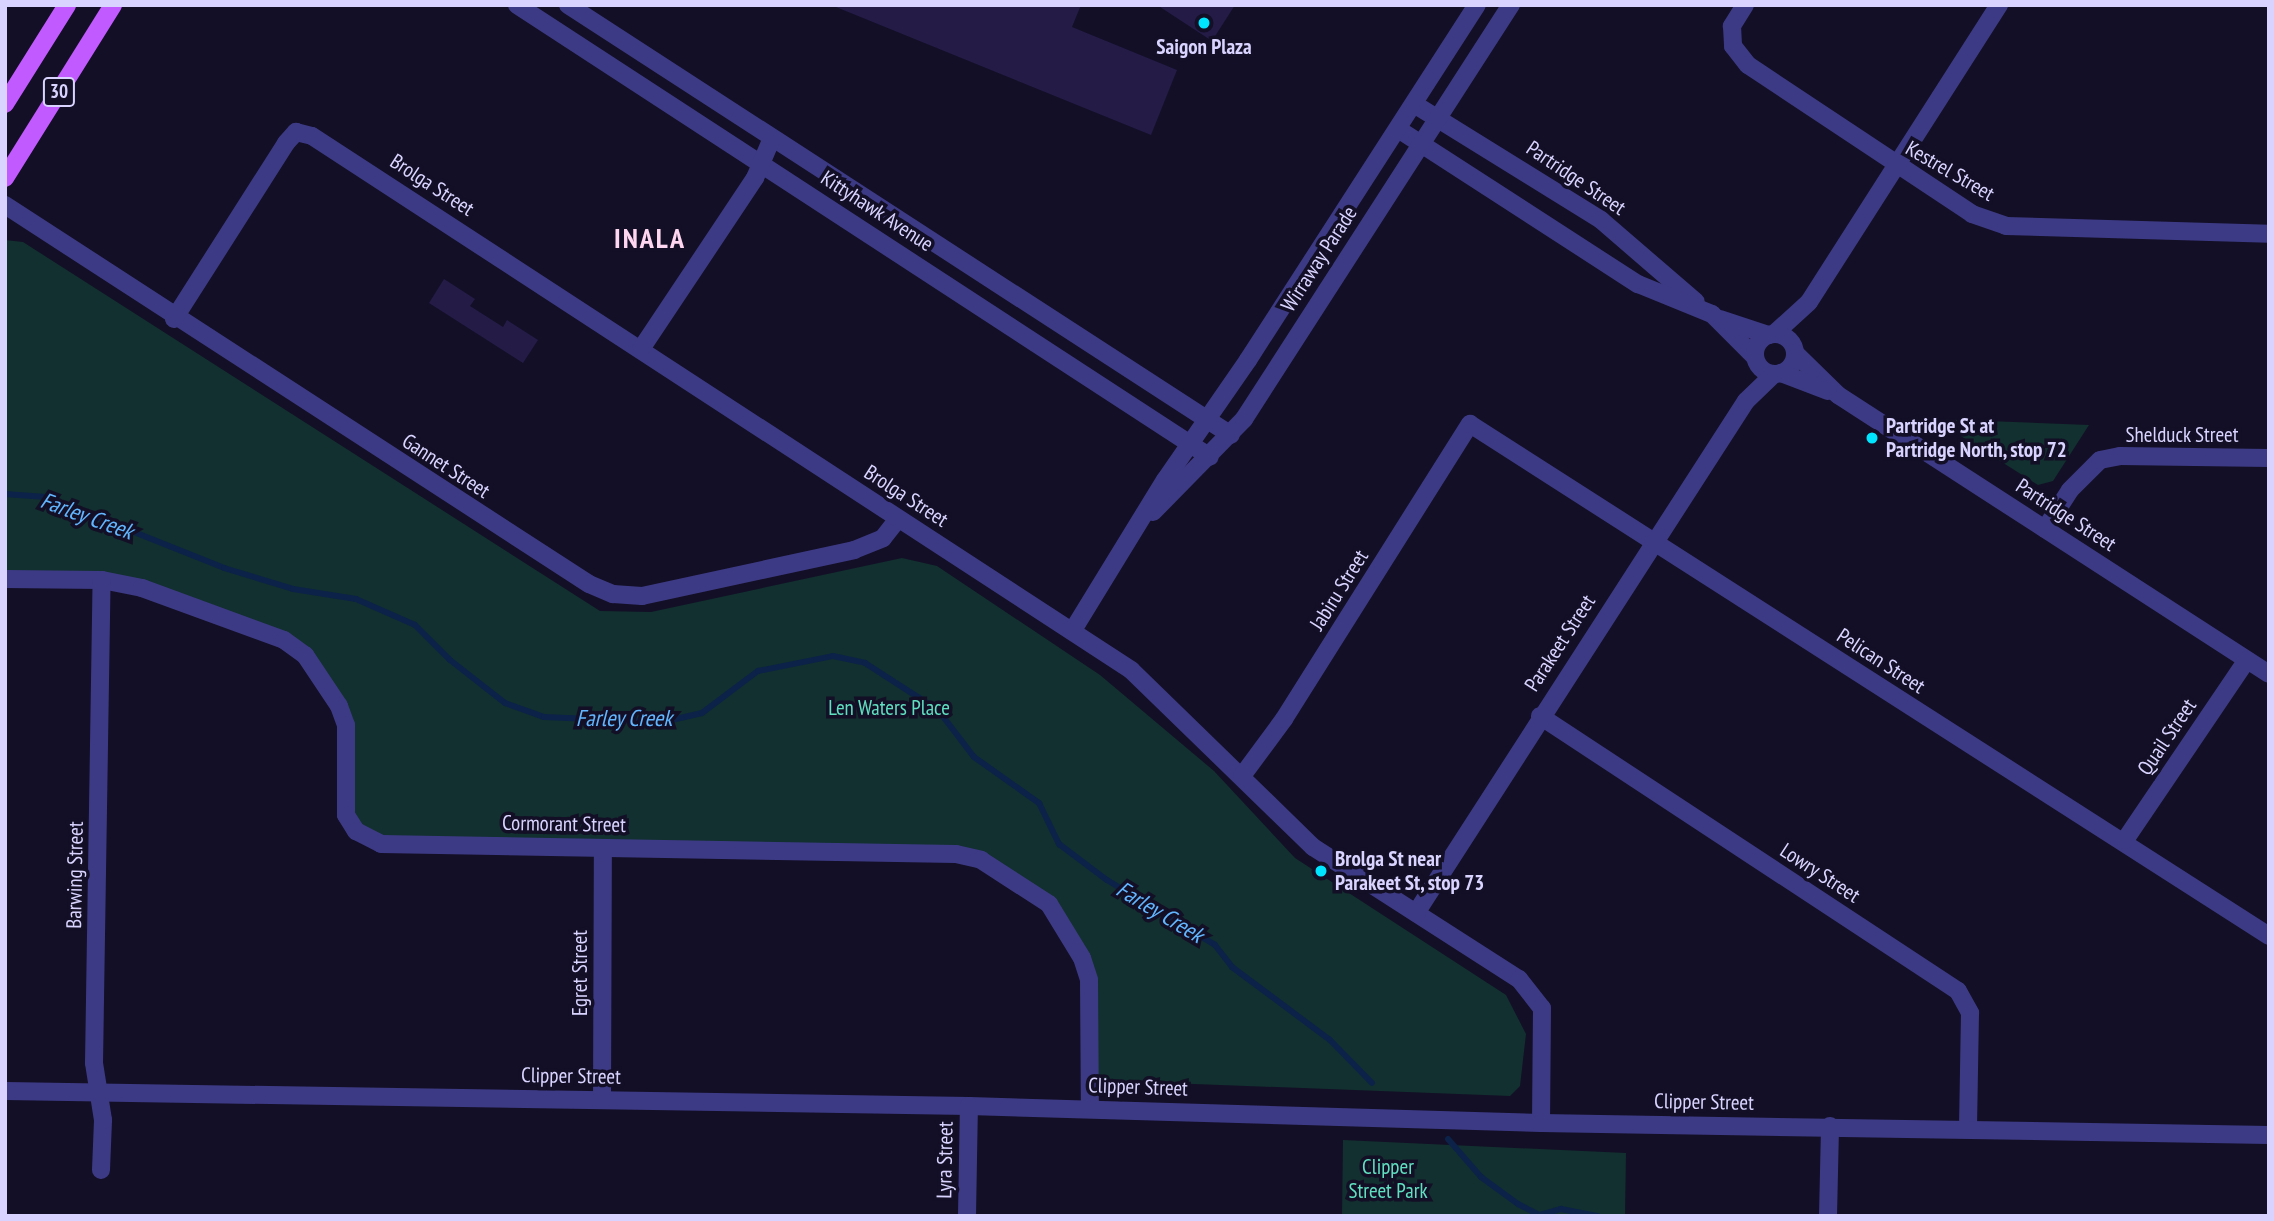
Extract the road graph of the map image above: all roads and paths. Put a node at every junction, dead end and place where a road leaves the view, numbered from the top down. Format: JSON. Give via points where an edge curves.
{"nodes":[{"id":1,"x":67,"y":5,"type":"edge"},
{"id":2,"x":113,"y":5,"type":"edge"},
{"id":3,"x":517,"y":5,"type":"edge"},
{"id":4,"x":568,"y":5,"type":"edge"},
{"id":5,"x":1477,"y":5,"type":"edge"},
{"id":6,"x":1511,"y":5,"type":"edge"},
{"id":7,"x":1745,"y":5,"type":"edge"},
{"id":8,"x":1999,"y":5,"type":"edge"},
{"id":9,"x":5,"y":104,"type":"edge"},
{"id":10,"x":1414,"y":104,"type":"junction"},
{"id":11,"x":1438,"y":118,"type":"junction"},
{"id":12,"x":1398,"y":129,"type":"junction"},
{"id":13,"x":772,"y":138,"type":"junction"},
{"id":14,"x":1421,"y":145,"type":"junction"},
{"id":15,"x":761,"y":164,"type":"junction"},
{"id":16,"x":1897,"y":167,"type":"junction"},
{"id":17,"x":5,"y":178,"type":"edge"},
{"id":18,"x":5,"y":205,"type":"edge"},
{"id":19,"x":2269,"y":234,"type":"edge"},
{"id":20,"x":1809,"y":302,"type":"junction"},
{"id":21,"x":1701,"y":307,"type":"junction"},
{"id":22,"x":174,"y":319,"type":"junction"},
{"id":23,"x":1720,"y":319,"type":"junction"},
{"id":24,"x":1771,"y":335,"type":"junction"},
{"id":25,"x":641,"y":349,"type":"junction"},
{"id":26,"x":1794,"y":350,"type":"junction"},
{"id":27,"x":1756,"y":360,"type":"junction"},
{"id":28,"x":1778,"y":374,"type":"junction"},
{"id":29,"x":1838,"y":395,"type":"junction"},
{"id":30,"x":1746,"y":401,"type":"junction"},
{"id":31,"x":1209,"y":418,"type":"junction"},
{"id":32,"x":1470,"y":424,"type":"joint"},
{"id":33,"x":1231,"y":435,"type":"junction"},
{"id":34,"x":1190,"y":442,"type":"junction"},
{"id":35,"x":1210,"y":457,"type":"junction"},
{"id":36,"x":2269,"y":458,"type":"edge"},
{"id":37,"x":898,"y":519,"type":"junction"},
{"id":38,"x":1145,"y":519,"type":"junction"},
{"id":39,"x":2045,"y":529,"type":"junction"},
{"id":40,"x":1654,"y":543,"type":"junction"},
{"id":41,"x":5,"y":579,"type":"edge"},
{"id":42,"x":102,"y":580,"type":"junction"},
{"id":43,"x":1073,"y":631,"type":"junction"},
{"id":44,"x":2247,"y":660,"type":"junction"},
{"id":45,"x":2269,"y":674,"type":"edge"},
{"id":46,"x":1540,"y":716,"type":"junction"},
{"id":47,"x":1242,"y":776,"type":"junction"},
{"id":48,"x":2125,"y":840,"type":"junction"},
{"id":49,"x":603,"y":848,"type":"junction"},
{"id":50,"x":1416,"y":913,"type":"junction"},
{"id":51,"x":2269,"y":936,"type":"edge"},
{"id":52,"x":100,"y":1090,"type":"junction"},
{"id":53,"x":5,"y":1091,"type":"edge"},
{"id":54,"x":603,"y":1099,"type":"junction"},
{"id":55,"x":969,"y":1106,"type":"junction"},
{"id":56,"x":1090,"y":1108,"type":"junction"},
{"id":57,"x":1541,"y":1123,"type":"junction"},
{"id":58,"x":1830,"y":1126,"type":"junction"},
{"id":59,"x":1968,"y":1129,"type":"junction"},
{"id":60,"x":2269,"y":1135,"type":"edge"},
{"id":61,"x":101,"y":1170,"type":"dead end"},
{"id":62,"x":967,"y":1216,"type":"edge"},
{"id":63,"x":1828,"y":1216,"type":"edge"}],
"edges":[{"from":1,"to":9,"type":"main road","number":"30"},
{"from":2,"to":17,"type":"main road","number":"30"},
{"from":3,"to":15,"type":"street","name":"Kittyhawk Avenue"},
{"from":4,"to":13,"type":"street","name":"Kittyhawk Avenue"},
{"from":5,"to":10,"type":"street","name":"Wirraway Parade"},
{"from":6,"to":11,"type":"street","name":"Wirraway Parade"},
{"from":7,"to":16,"type":"street","name":"Kestrel Street","via":[[1732,26],[1733,46],[1748,65]]},
{"from":8,"to":16,"type":"street"},
{"from":10,"to":11,"type":"street","name":"Partridge Street"},
{"from":10,"to":12,"type":"street","name":"Wirraway Parade"},
{"from":11,"to":14,"type":"street","name":"Wirraway Parade"},
{"from":11,"to":21,"type":"street","name":"Partridge Street","via":[[1601,220]]},
{"from":12,"to":14,"type":"street","name":"Partridge Street"},
{"from":12,"to":31,"type":"street","name":"Wirraway Parade"},
{"from":13,"to":15,"type":"street"},
{"from":13,"to":31,"type":"street","name":"Kittyhawk Avenue"},
{"from":14,"to":21,"type":"street","name":"Partridge Street","via":[[1626,278]]},
{"from":14,"to":33,"type":"street","name":"Wirraway Parade"},
{"from":15,"to":25,"type":"street"},
{"from":15,"to":34,"type":"street","name":"Kittyhawk Avenue"},
{"from":16,"to":19,"type":"street","name":"Kestrel Street","via":[[1972,214],[2006,226]]},
{"from":16,"to":20,"type":"street"},
{"from":18,"to":22,"type":"street","name":"Gannet Street"},
{"from":20,"to":24,"type":"street"},
{"from":20,"to":26,"type":"street"},
{"from":21,"to":23,"type":"street","name":"Partridge Street"},
{"from":22,"to":25,"type":"street","name":"Brolga Street","via":[[296,132],[312,136],[355,162]]},
{"from":22,"to":37,"type":"street","name":"Gannet Street","via":[[589,584],[613,594],[642,596],[854,550],[883,538]]},
{"from":23,"to":24,"type":"street","name":"Partridge Street"},
{"from":23,"to":27,"type":"street","name":"Partridge Street"},
{"from":24,"to":26,"type":"street","via":[[1786,337]]},
{"from":24,"to":27,"type":"street","via":[[1758,343]]},
{"from":25,"to":37,"type":"street","name":"Brolga Street"},
{"from":26,"to":28,"type":"street","via":[[1792,365]]},
{"from":26,"to":29,"type":"street","name":"Partridge Street"},
{"from":27,"to":28,"type":"street"},
{"from":27,"to":30,"type":"street","name":"Parakeet Street"},
{"from":28,"to":29,"type":"street","name":"Partridge Street"},
{"from":28,"to":30,"type":"street","name":"Parakeet Street"},
{"from":29,"to":39,"type":"street","name":"Partridge Street"},
{"from":30,"to":40,"type":"street","name":"Parakeet Street"},
{"from":31,"to":33,"type":"street","name":"Kittyhawk Avenue"},
{"from":31,"to":34,"type":"street","name":"Wirraway Parade"},
{"from":32,"to":40,"type":"street","name":"Pelican Street"},
{"from":32,"to":47,"type":"street","name":"Jabiru Street","via":[[1284,719]]},
{"from":33,"to":35,"type":"street","name":"Wirraway Parade"},
{"from":34,"to":35,"type":"street","name":"Kittyhawk Avenue"},
{"from":34,"to":38,"type":"street","name":"Wirraway Parade"},
{"from":35,"to":38,"type":"street","name":"Wirraway Parade"},
{"from":36,"to":39,"type":"street","name":"Shelduck Street","via":[[2120,456],[2100,460],[2070,490]]},
{"from":37,"to":43,"type":"street","name":"Brolga Street"},
{"from":38,"to":43,"type":"street","name":"Wirraway Parade"},
{"from":39,"to":44,"type":"street","name":"Partridge Street"},
{"from":40,"to":46,"type":"street","name":"Parakeet Street"},
{"from":40,"to":48,"type":"street","name":"Pelican Street"},
{"from":41,"to":42,"type":"street","name":"Cormorant Street"},
{"from":42,"to":49,"type":"street","name":"Cormorant Street","via":[[142,588],[284,640],[305,656],[339,706],[346,725],[346,815],[356,831],[381,844]]},
{"from":42,"to":52,"type":"street","name":"Barwing Street","via":[[94,1063]]},
{"from":43,"to":47,"type":"street","name":"Brolga Street","via":[[1131,670]]},
{"from":44,"to":45,"type":"street","name":"Partridge Street"},
{"from":44,"to":48,"type":"street","name":"Quail Street"},
{"from":46,"to":50,"type":"street","name":"Parakeet Street"},
{"from":46,"to":59,"type":"street","name":"Lowry Street","via":[[1958,991],[1970,1013]]},
{"from":47,"to":50,"type":"street","name":"Brolga Street","via":[[1314,847]]},
{"from":48,"to":51,"type":"street","name":"Pelican Street"},
{"from":49,"to":54,"type":"street","name":"Egret Street"},
{"from":49,"to":56,"type":"street","name":"Cormorant Street","via":[[957,854],[981,860],[1049,904],[1082,958],[1090,980]]},
{"from":50,"to":57,"type":"street","name":"Brolga Street","via":[[1519,979],[1536,996],[1544,1022]]},
{"from":52,"to":53,"type":"street","name":"Clipper Street"},
{"from":52,"to":54,"type":"street","name":"Clipper Street"},
{"from":52,"to":61,"type":"street","name":"Barwing Street"},
{"from":54,"to":55,"type":"street","name":"Clipper Street"},
{"from":55,"to":56,"type":"street","name":"Clipper Street"},
{"from":55,"to":62,"type":"street","name":"Lyra Street"},
{"from":56,"to":57,"type":"street","name":"Clipper Street"},
{"from":57,"to":58,"type":"street","name":"Clipper Street"},
{"from":58,"to":59,"type":"street","name":"Clipper Street"},
{"from":58,"to":63,"type":"street"},
{"from":59,"to":60,"type":"street","name":"Clipper Street"}]}
